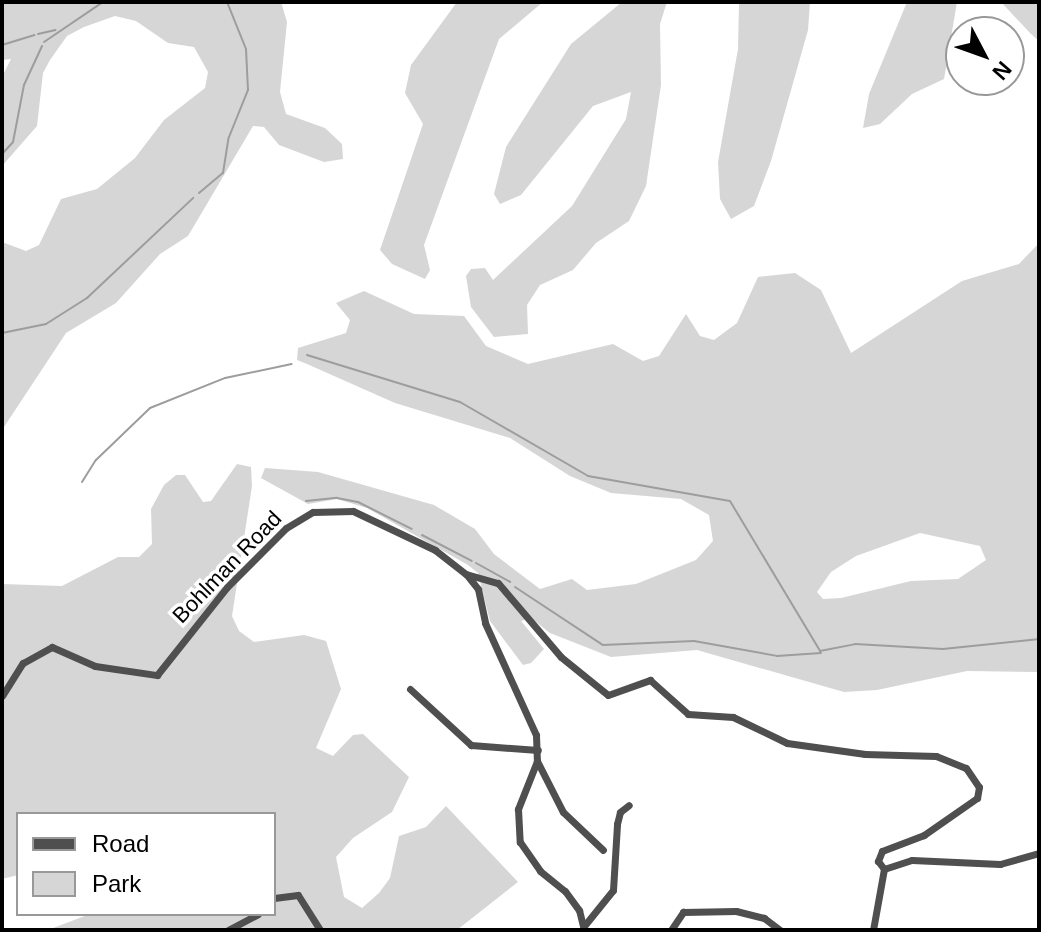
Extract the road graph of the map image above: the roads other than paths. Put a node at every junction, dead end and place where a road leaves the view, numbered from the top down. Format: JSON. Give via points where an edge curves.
{"nodes":[{"id":1,"x":466,"y":574,"type":"junction"},
{"id":2,"x":410,"y":689,"type":"dead end"},
{"id":3,"x":2,"y":696,"type":"edge"},
{"id":4,"x":538,"y":750,"type":"junction"},
{"id":5,"x":537,"y":761,"type":"junction"},
{"id":6,"x":629,"y":805,"type":"dead end"},
{"id":7,"x":603,"y":850,"type":"dead end"},
{"id":8,"x":1039,"y":853,"type":"edge"},
{"id":9,"x":884,"y":869,"type":"junction"},
{"id":10,"x":276,"y":898,"type":"edge"},
{"id":11,"x":254,"y":916,"type":"edge"},
{"id":12,"x":584,"y":928,"type":"edge"},
{"id":13,"x":228,"y":930,"type":"edge"},
{"id":14,"x":320,"y":930,"type":"edge"},
{"id":15,"x":671,"y":930,"type":"edge"},
{"id":16,"x":780,"y":930,"type":"edge"},
{"id":17,"x":873,"y":930,"type":"edge"}],
"edges":[{"from":1,"to":3,"type":"street","name":"Bohlman Road","via":[[435,550],[374,517],[334,508],[313,512],[286,528],[227,587],[157,675],[95,666],[52,647],[23,663]]},
{"from":1,"to":4,"type":"street","via":[[478,589],[485,623]]},
{"from":1,"to":9,"type":"street","name":"Bohlman Road","via":[[498,583],[561,657],[608,695],[650,680],[688,714],[733,717],[787,743],[865,754],[936,756],[966,768],[979,787],[978,796],[924,835],[882,851],[878,861]]},
{"from":2,"to":4,"type":"street","via":[[471,745]]},
{"from":4,"to":5,"type":"street"},
{"from":5,"to":7,"type":"street","via":[[563,812]]},
{"from":5,"to":12,"type":"street","via":[[518,809],[520,842],[540,871],[565,891]]},
{"from":6,"to":12,"type":"street","via":[[617,824],[613,890]]},
{"from":8,"to":9,"type":"street","via":[[1000,864],[912,860]]},
{"from":9,"to":17,"type":"street"},
{"from":10,"to":14,"type":"street","via":[[298,895]]},
{"from":11,"to":13,"type":"street"},
{"from":15,"to":16,"type":"street","via":[[675,918],[687,911],[750,913]]}]}
